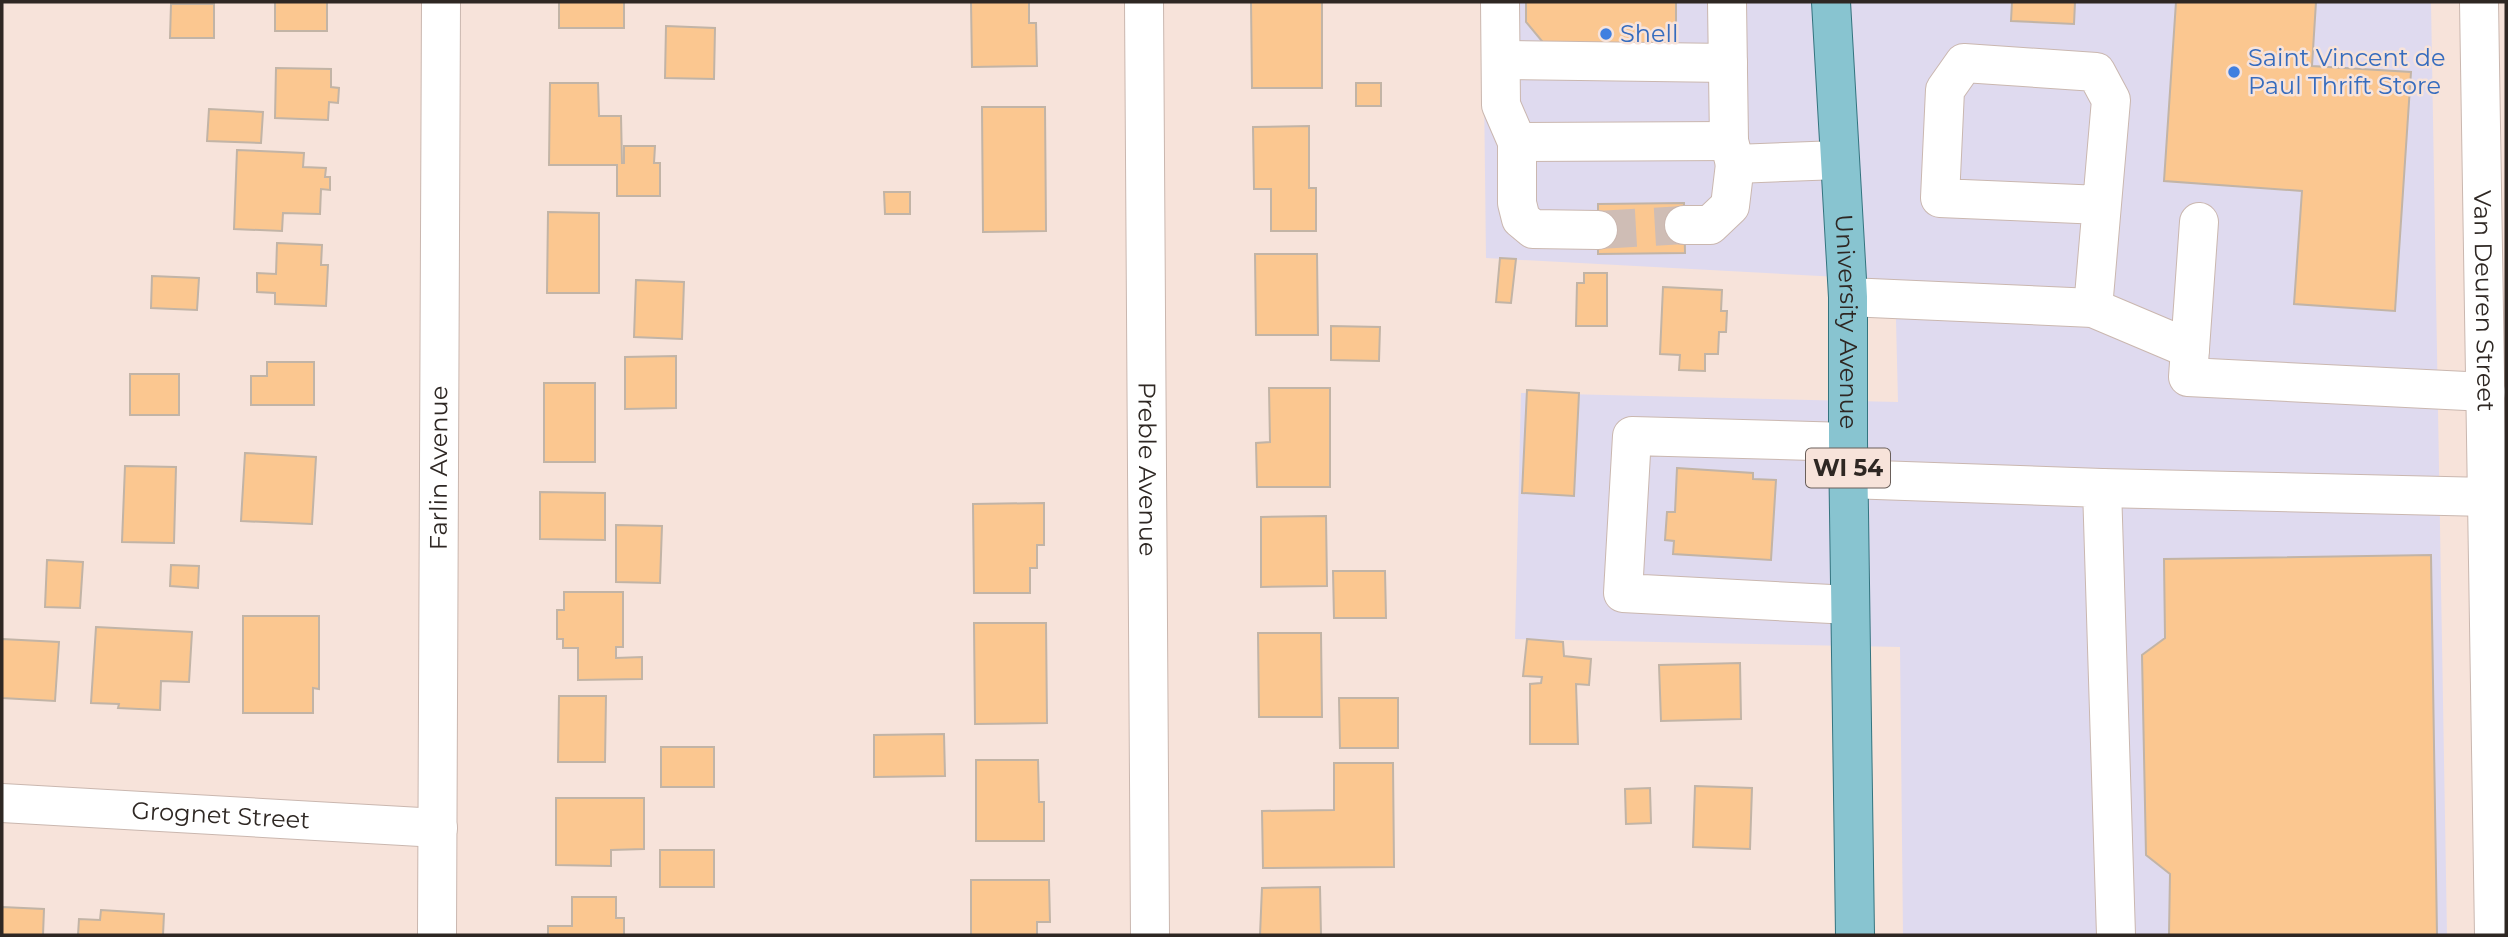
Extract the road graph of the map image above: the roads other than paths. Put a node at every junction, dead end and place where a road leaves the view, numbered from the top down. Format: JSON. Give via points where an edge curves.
{"nodes":[{"id":1,"x":441,"y":2,"type":"edge"},
{"id":2,"x":1144,"y":2,"type":"edge"},
{"id":3,"x":1500,"y":2,"type":"edge"},
{"id":4,"x":1727,"y":2,"type":"edge"},
{"id":5,"x":1831,"y":2,"type":"edge"},
{"id":6,"x":2479,"y":2,"type":"edge"},
{"id":7,"x":1501,"y":60,"type":"junction"},
{"id":8,"x":1728,"y":63,"type":"junction"},
{"id":9,"x":2493,"y":115,"type":"edge"},
{"id":10,"x":1517,"y":142,"type":"junction"},
{"id":11,"x":1732,"y":152,"type":"junction"},
{"id":12,"x":1839,"y":160,"type":"junction"},
{"id":13,"x":2101,"y":205,"type":"junction"},
{"id":14,"x":2199,"y":222,"type":"dead end"},
{"id":15,"x":1684,"y":225,"type":"tunnel mouth"},
{"id":16,"x":1598,"y":230,"type":"tunnel mouth"},
{"id":17,"x":1848,"y":296,"type":"junction"},
{"id":18,"x":2093,"y":308,"type":"junction"},
{"id":19,"x":2190,"y":349,"type":"junction"},
{"id":20,"x":2486,"y":392,"type":"junction"},
{"id":21,"x":1848,"y":461,"type":"junction"},
{"id":22,"x":2102,"y":488,"type":"junction"},
{"id":23,"x":2487,"y":497,"type":"junction"},
{"id":24,"x":1850,"y":605,"type":"junction"},
{"id":25,"x":2499,"y":793,"type":"edge"},
{"id":26,"x":2,"y":803,"type":"edge"},
{"id":27,"x":438,"y":828,"type":"junction"},
{"id":28,"x":438,"y":935,"type":"edge"},
{"id":29,"x":1150,"y":935,"type":"edge"},
{"id":30,"x":1855,"y":935,"type":"edge"},
{"id":31,"x":2116,"y":935,"type":"edge"},
{"id":32,"x":2494,"y":935,"type":"edge"}],
"edges":[{"from":1,"to":27,"type":"street","name":"Farlin Avenue"},
{"from":2,"to":29,"type":"street","name":"Preble Avenue"},
{"from":3,"to":7,"type":"street"},
{"from":4,"to":8,"type":"street"},
{"from":5,"to":12,"type":"main road","name":"University Avenue","number":"WI 54"},
{"from":6,"to":9,"type":"street","name":"Van Deuren Street"},
{"from":7,"to":8,"type":"street"},
{"from":7,"to":10,"type":"street","via":[[1501,105]]},
{"from":8,"to":11,"type":"street"},
{"from":9,"to":20,"type":"street","name":"Van Deuren Street"},
{"from":10,"to":11,"type":"street"},
{"from":10,"to":16,"type":"street","via":[[1521,219],[1533,229]]},
{"from":11,"to":12,"type":"street"},
{"from":11,"to":15,"type":"street","via":[[1730,206],[1710,225]]},
{"from":12,"to":17,"type":"main road","name":"University Avenue","number":"WI 54"},
{"from":13,"to":13,"type":"street","via":[[1940,198],[1945,90],[1964,63],[2096,72],[2111,100]]},
{"from":13,"to":18,"type":"street"},
{"from":14,"to":19,"type":"street"},
{"from":17,"to":18,"type":"street"},
{"from":17,"to":21,"type":"main road","name":"University Avenue","number":"WI 54"},
{"from":18,"to":19,"type":"street"},
{"from":19,"to":20,"type":"street","via":[[2188,377]]},
{"from":20,"to":23,"type":"street","name":"Van Deuren Street"},
{"from":21,"to":22,"type":"street"},
{"from":21,"to":24,"type":"main road","name":"University Avenue","number":"WI 54"},
{"from":21,"to":24,"type":"street","via":[[1632,436],[1623,593]]},
{"from":22,"to":23,"type":"street"},
{"from":22,"to":31,"type":"street"},
{"from":23,"to":25,"type":"street","name":"Van Deuren Street"},
{"from":24,"to":30,"type":"main road","name":"University Avenue","number":"WI 54"},
{"from":25,"to":32,"type":"street","name":"Van Deuren Street"},
{"from":26,"to":27,"type":"street","name":"Grognet Street"},
{"from":27,"to":28,"type":"street","name":"Farlin Avenue"}]}
